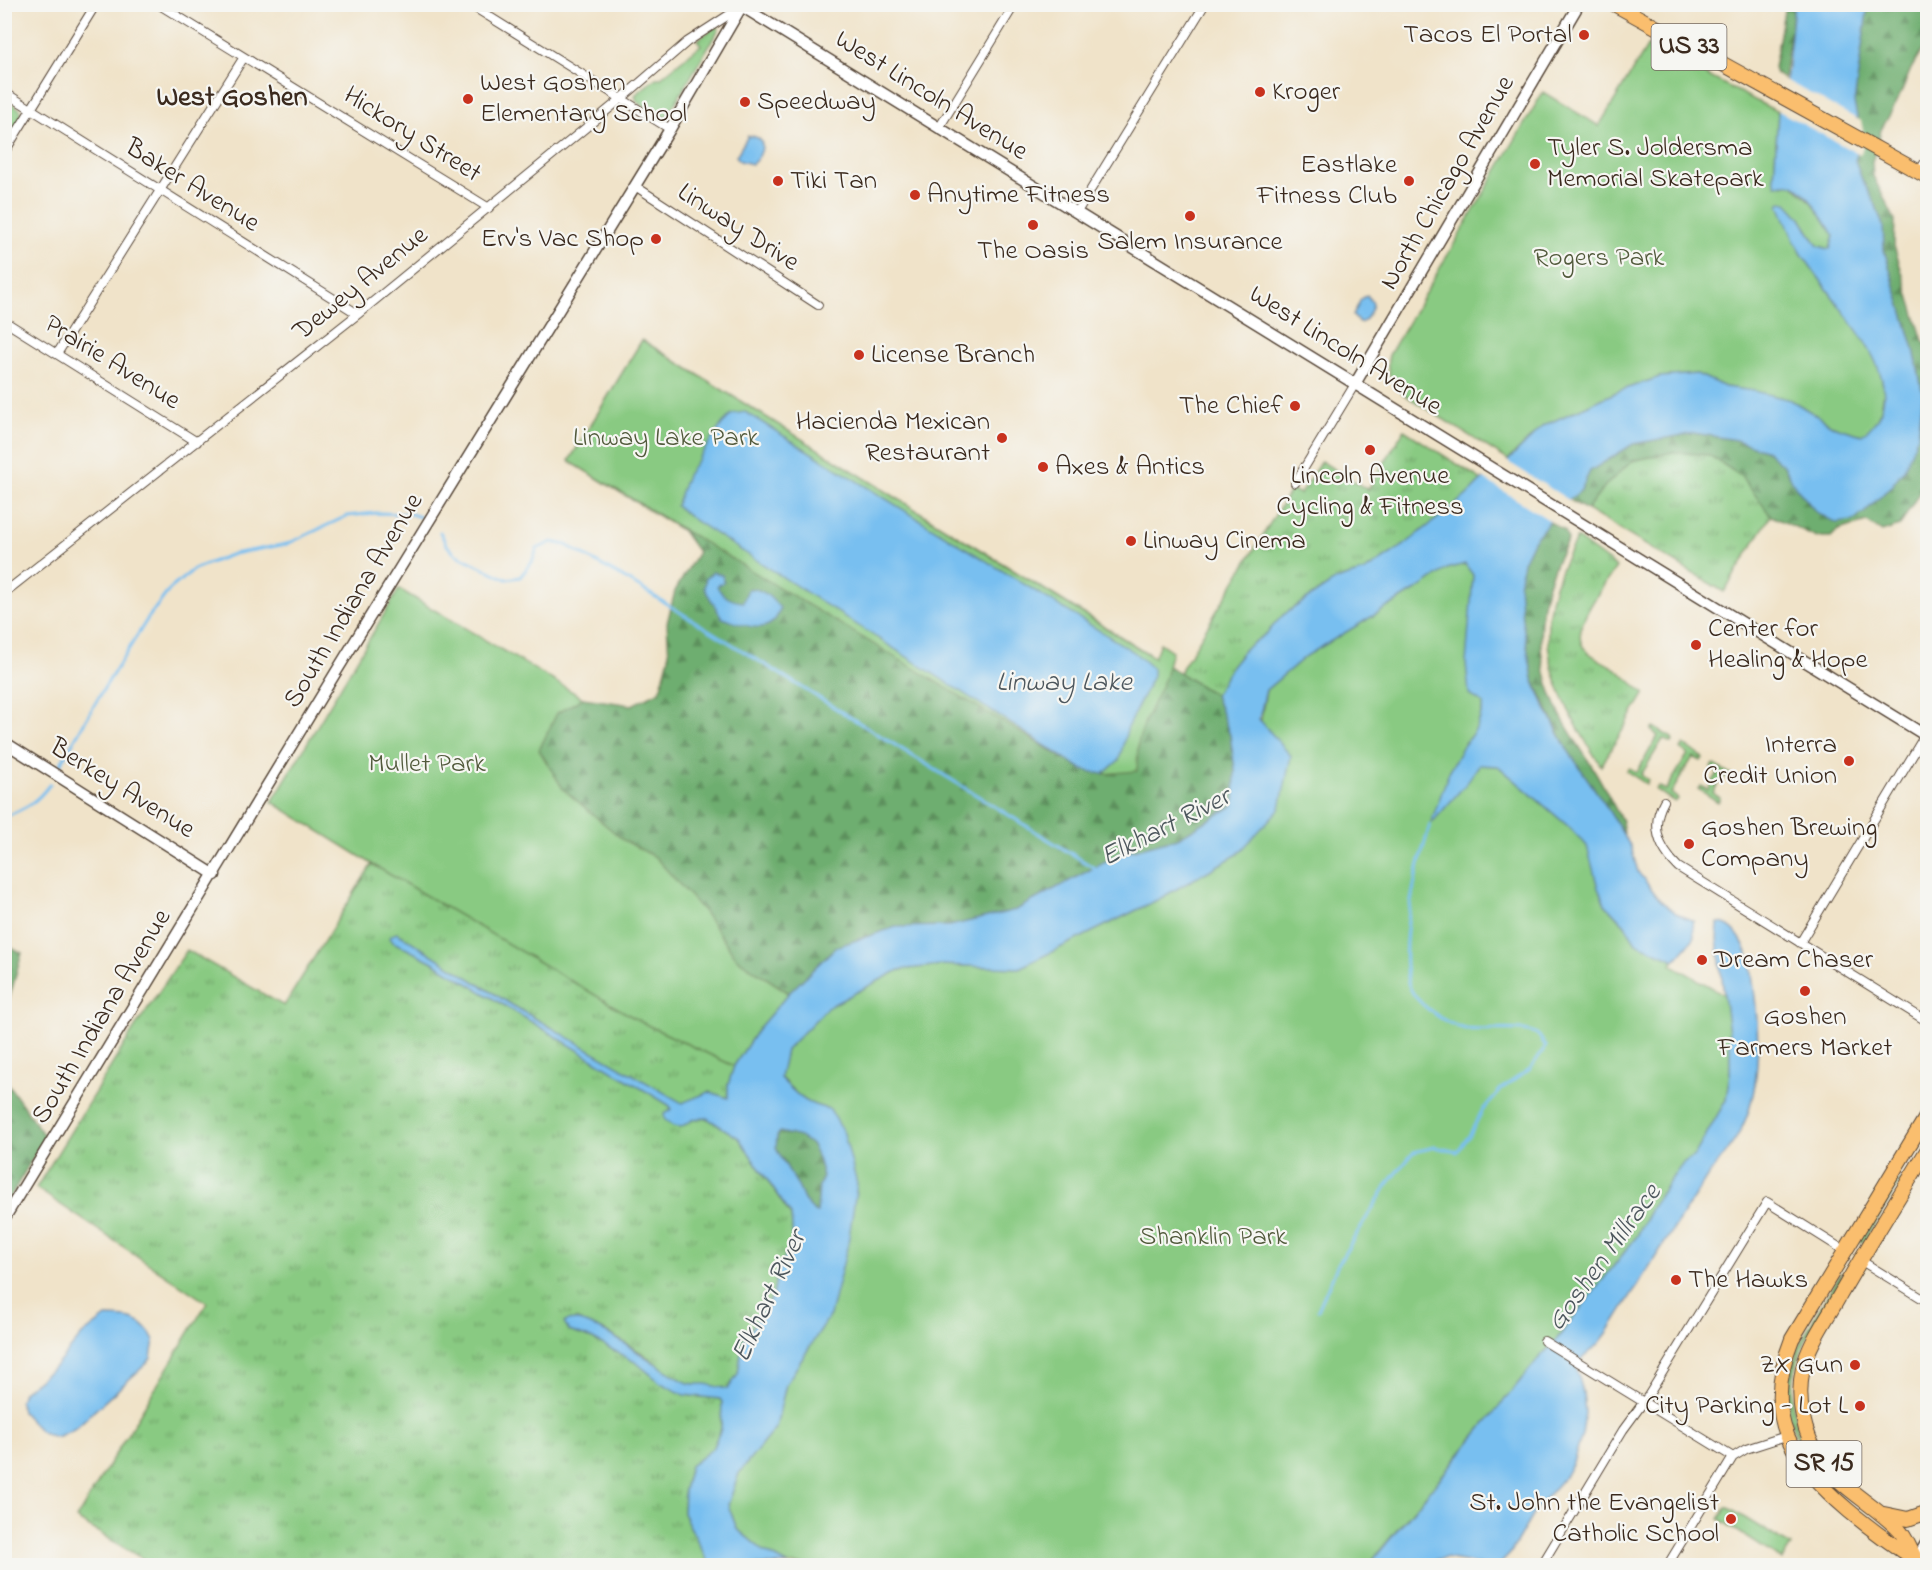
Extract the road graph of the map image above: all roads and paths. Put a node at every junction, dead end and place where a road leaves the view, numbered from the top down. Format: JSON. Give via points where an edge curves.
{"nodes":[{"id":1,"x":96,"y":4,"type":"edge"},
{"id":2,"x":158,"y":4,"type":"edge"},
{"id":3,"x":469,"y":4,"type":"edge"},
{"id":4,"x":1015,"y":4,"type":"edge"},
{"id":5,"x":1205,"y":4,"type":"edge"},
{"id":6,"x":1579,"y":4,"type":"edge"},
{"id":7,"x":1614,"y":4,"type":"edge"},
{"id":8,"x":741,"y":5,"type":"edge"},
{"id":9,"x":244,"y":57,"type":"junction"},
{"id":10,"x":4,"y":92,"type":"edge"},
{"id":11,"x":621,"y":99,"type":"junction"},
{"id":12,"x":32,"y":110,"type":"junction"},
{"id":13,"x":939,"y":128,"type":"junction"},
{"id":14,"x":670,"y":129,"type":"junction"},
{"id":15,"x":4,"y":153,"type":"edge"},
{"id":16,"x":1928,"y":157,"type":"edge"},
{"id":17,"x":1923,"y":174,"type":"edge"},
{"id":18,"x":635,"y":186,"type":"junction"},
{"id":19,"x":161,"y":190,"type":"junction"},
{"id":20,"x":489,"y":208,"type":"junction"},
{"id":21,"x":1077,"y":212,"type":"junction"},
{"id":22,"x":818,"y":305,"type":"dead end"},
{"id":23,"x":358,"y":314,"type":"junction"},
{"id":24,"x":4,"y":321,"type":"edge"},
{"id":25,"x":57,"y":354,"type":"junction"},
{"id":26,"x":1355,"y":384,"type":"junction"},
{"id":27,"x":197,"y":442,"type":"junction"},
{"id":28,"x":1295,"y":483,"type":"dead end"},
{"id":29,"x":4,"y":592,"type":"edge"},
{"id":30,"x":1926,"y":734,"type":"edge"},
{"id":31,"x":4,"y":742,"type":"edge"},
{"id":32,"x":1664,"y":801,"type":"dead end"},
{"id":33,"x":215,"y":874,"type":"junction"},
{"id":34,"x":1800,"y":943,"type":"junction"},
{"id":35,"x":1928,"y":1022,"type":"edge"},
{"id":36,"x":1928,"y":1114,"type":"edge"},
{"id":37,"x":1928,"y":1149,"type":"edge"},
{"id":38,"x":4,"y":1219,"type":"edge"},
{"id":39,"x":1845,"y":1251,"type":"junction"},
{"id":40,"x":1860,"y":1260,"type":"junction"},
{"id":41,"x":1928,"y":1302,"type":"edge"},
{"id":42,"x":1547,"y":1343,"type":"dead end"},
{"id":43,"x":1644,"y":1402,"type":"junction"},
{"id":44,"x":1786,"y":1436,"type":"junction"},
{"id":45,"x":1733,"y":1457,"type":"junction"},
{"id":46,"x":1928,"y":1512,"type":"edge"},
{"id":47,"x":1879,"y":1513,"type":"junction"},
{"id":48,"x":1928,"y":1540,"type":"edge"},
{"id":49,"x":1914,"y":1563,"type":"edge"},
{"id":50,"x":1541,"y":1566,"type":"edge"},
{"id":51,"x":1667,"y":1566,"type":"edge"}],
"edges":[{"from":1,"to":12,"type":"street"},
{"from":2,"to":9,"type":"street","name":"Hickory Street"},
{"from":3,"to":11,"type":"street"},
{"from":4,"to":13,"type":"street"},
{"from":5,"to":21,"type":"street"},
{"from":6,"to":26,"type":"street","name":"North Chicago Avenue"},
{"from":7,"to":17,"type":"main road","number":"US 33"},
{"from":8,"to":11,"type":"street","name":"Dewey Avenue","via":[[687,42]]},
{"from":8,"to":13,"type":"street","name":"West Lincoln Avenue"},
{"from":8,"to":14,"type":"street","name":"South Indiana Avenue"},
{"from":9,"to":19,"type":"street"},
{"from":9,"to":20,"type":"street","name":"Hickory Street"},
{"from":10,"to":12,"type":"street","name":"Baker Avenue"},
{"from":11,"to":14,"type":"street"},
{"from":11,"to":20,"type":"street","name":"Dewey Avenue"},
{"from":12,"to":15,"type":"street"},
{"from":12,"to":19,"type":"street","name":"Baker Avenue"},
{"from":13,"to":21,"type":"street","name":"West Lincoln Avenue"},
{"from":14,"to":18,"type":"street","name":"South Indiana Avenue"},
{"from":16,"to":17,"type":"street"},
{"from":18,"to":22,"type":"street","name":"Linway Drive"},
{"from":18,"to":33,"type":"street","name":"South Indiana Avenue"},
{"from":19,"to":23,"type":"street","name":"Baker Avenue"},
{"from":19,"to":25,"type":"street"},
{"from":20,"to":23,"type":"street","name":"Dewey Avenue"},
{"from":21,"to":26,"type":"street","name":"West Lincoln Avenue"},
{"from":23,"to":27,"type":"street","name":"Dewey Avenue"},
{"from":24,"to":25,"type":"street","name":"Prairie Avenue"},
{"from":25,"to":27,"type":"street","name":"Prairie Avenue"},
{"from":26,"to":28,"type":"street"},
{"from":26,"to":30,"type":"street","name":"West Lincoln Avenue"},
{"from":27,"to":29,"type":"street","name":"Dewey Avenue"},
{"from":30,"to":34,"type":"street"},
{"from":31,"to":33,"type":"street","name":"Berkey Avenue"},
{"from":32,"to":34,"type":"street","via":[[1655,824],[1670,860]]},
{"from":33,"to":38,"type":"street","name":"South Indiana Avenue"},
{"from":34,"to":35,"type":"street"},
{"from":36,"to":39,"type":"main road","number":"SR 15"},
{"from":37,"to":40,"type":"main road","number":"SR 15"},
{"from":39,"to":43,"type":"street","via":[[1767,1202]]},
{"from":39,"to":44,"type":"main road","number":"SR 15","via":[[1786,1354],[1780,1396]]},
{"from":40,"to":41,"type":"street"},
{"from":40,"to":47,"type":"main road","number":"SR 15","via":[[1808,1354],[1800,1390],[1801,1409],[1806,1431],[1822,1462]]},
{"from":42,"to":43,"type":"street"},
{"from":43,"to":45,"type":"street"},
{"from":43,"to":50,"type":"street"},
{"from":44,"to":45,"type":"street"},
{"from":44,"to":49,"type":"main road","number":"SR 15","via":[[1813,1478]]},
{"from":45,"to":51,"type":"street"},
{"from":46,"to":47,"type":"main road","via":[[1908,1519]]},
{"from":47,"to":49,"type":"main road","number":"SR 15","via":[[1900,1531]]},
{"from":48,"to":49,"type":"street"}]}
